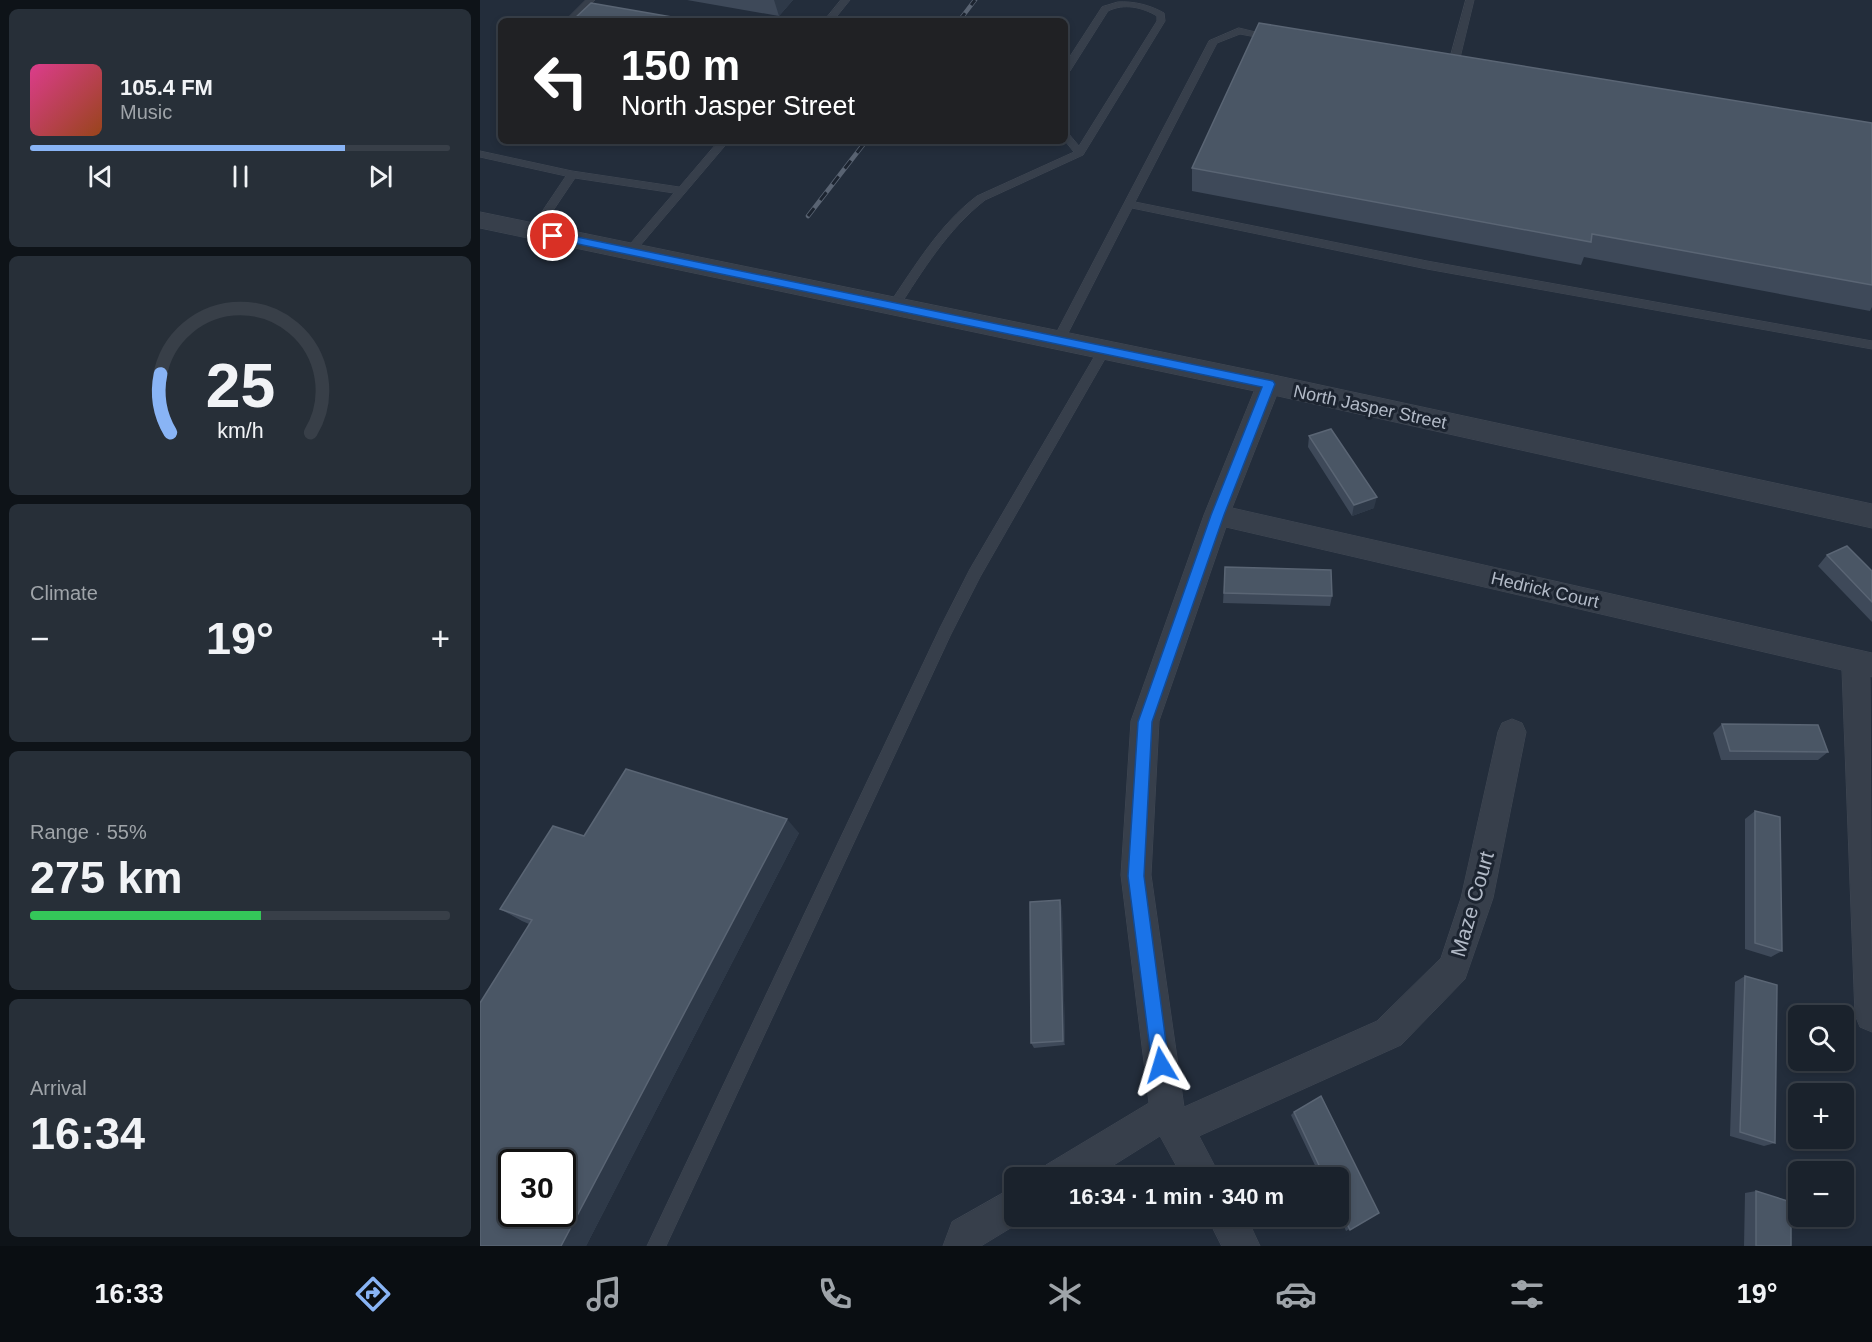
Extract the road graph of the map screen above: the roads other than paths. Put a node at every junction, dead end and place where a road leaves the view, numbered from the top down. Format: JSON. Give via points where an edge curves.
{"nodes":[{"id":1,"x":846,"y":0,"type":"edge"},
{"id":2,"x":1470,"y":0,"type":"edge"},
{"id":3,"x":590,"y":5,"type":"edge"},
{"id":4,"x":573,"y":18,"type":"edge"},
{"id":5,"x":831,"y":18,"type":"edge"},
{"id":6,"x":1284,"y":39,"type":"edge"},
{"id":7,"x":1442,"y":64,"type":"edge"},
{"id":8,"x":1068,"y":66,"type":"edge"},
{"id":9,"x":1453,"y":66,"type":"junction"},
{"id":10,"x":1465,"y":68,"type":"edge"},
{"id":11,"x":1068,"y":139,"type":"edge"},
{"id":12,"x":721,"y":144,"type":"edge"},
{"id":13,"x":1080,"y":153,"type":"junction"},
{"id":14,"x":480,"y":154,"type":"edge"},
{"id":15,"x":572,"y":174,"type":"junction"},
{"id":16,"x":681,"y":191,"type":"junction"},
{"id":17,"x":1131,"y":205,"type":"junction"},
{"id":18,"x":480,"y":220,"type":"edge"},
{"id":19,"x":534,"y":231,"type":"junction"},
{"id":20,"x":629,"y":252,"type":"junction"},
{"id":21,"x":893,"y":307,"type":"junction"},
{"id":22,"x":1058,"y":341,"type":"junction"},
{"id":23,"x":1872,"y":345,"type":"edge"},
{"id":24,"x":1104,"y":350,"type":"junction"},
{"id":25,"x":1269,"y":384,"type":"junction"},
{"id":26,"x":1217,"y":515,"type":"junction"},
{"id":27,"x":1872,"y":516,"type":"edge"},
{"id":28,"x":1863,"y":663,"type":"edge"},
{"id":29,"x":1512,"y":732,"type":"dead end"},
{"id":30,"x":1870,"y":944,"type":"edge"},
{"id":31,"x":1872,"y":1015,"type":"edge"},
{"id":32,"x":1171,"y":1120,"type":"junction"},
{"id":33,"x":1080,"y":1167,"type":"edge"},
{"id":34,"x":1197,"y":1167,"type":"edge"},
{"id":35,"x":1004,"y":1211,"type":"edge"},
{"id":36,"x":1231,"y":1227,"type":"edge"},
{"id":37,"x":656,"y":1246,"type":"edge"},
{"id":38,"x":961,"y":1246,"type":"edge"},
{"id":39,"x":1242,"y":1246,"type":"edge"}],
"edges":[{"from":1,"to":5,"type":"lane"},
{"from":2,"to":9,"type":"lane"},
{"from":3,"to":4,"type":"lane"},
{"from":6,"to":17,"type":"lane","via":[[1239,31],[1213,41]]},
{"from":7,"to":9,"type":"lane"},
{"from":8,"to":13,"type":"lane","via":[[1105,9],[1120,4],[1161,15],[1161,21]]},
{"from":9,"to":10,"type":"lane"},
{"from":11,"to":13,"type":"lane"},
{"from":12,"to":16,"type":"lane"},
{"from":13,"to":21,"type":"lane","via":[[967,208],[951,222]]},
{"from":14,"to":15,"type":"lane"},
{"from":15,"to":16,"type":"lane"},
{"from":15,"to":19,"type":"lane"},
{"from":16,"to":20,"type":"lane"},
{"from":17,"to":22,"type":"lane"},
{"from":17,"to":23,"type":"lane","via":[[1438,267]]},
{"from":18,"to":19,"type":"street","name":"North Jasper Street"},
{"from":19,"to":20,"type":"street","name":"North Jasper Street"},
{"from":20,"to":21,"type":"street","name":"North Jasper Street"},
{"from":21,"to":22,"type":"street","name":"North Jasper Street"},
{"from":22,"to":24,"type":"street","name":"North Jasper Street"},
{"from":24,"to":25,"type":"street","name":"North Jasper Street"},
{"from":24,"to":37,"type":"lane","via":[[945,632]]},
{"from":25,"to":26,"type":"street"},
{"from":25,"to":27,"type":"street","name":"North Jasper Street"},
{"from":26,"to":28,"type":"street","name":"Hedrick Court"},
{"from":26,"to":32,"type":"street","via":[[1145,722],[1136,876]]},
{"from":28,"to":30,"type":"street"},
{"from":29,"to":32,"type":"street","name":"Maze Court","via":[[1478,898],[1454,968],[1389,1033]]},
{"from":30,"to":31,"type":"street"},
{"from":32,"to":33,"type":"street","name":"Maze Court"},
{"from":32,"to":34,"type":"street"},
{"from":35,"to":38,"type":"street","via":[[965,1235]]},
{"from":36,"to":39,"type":"street"}]}
